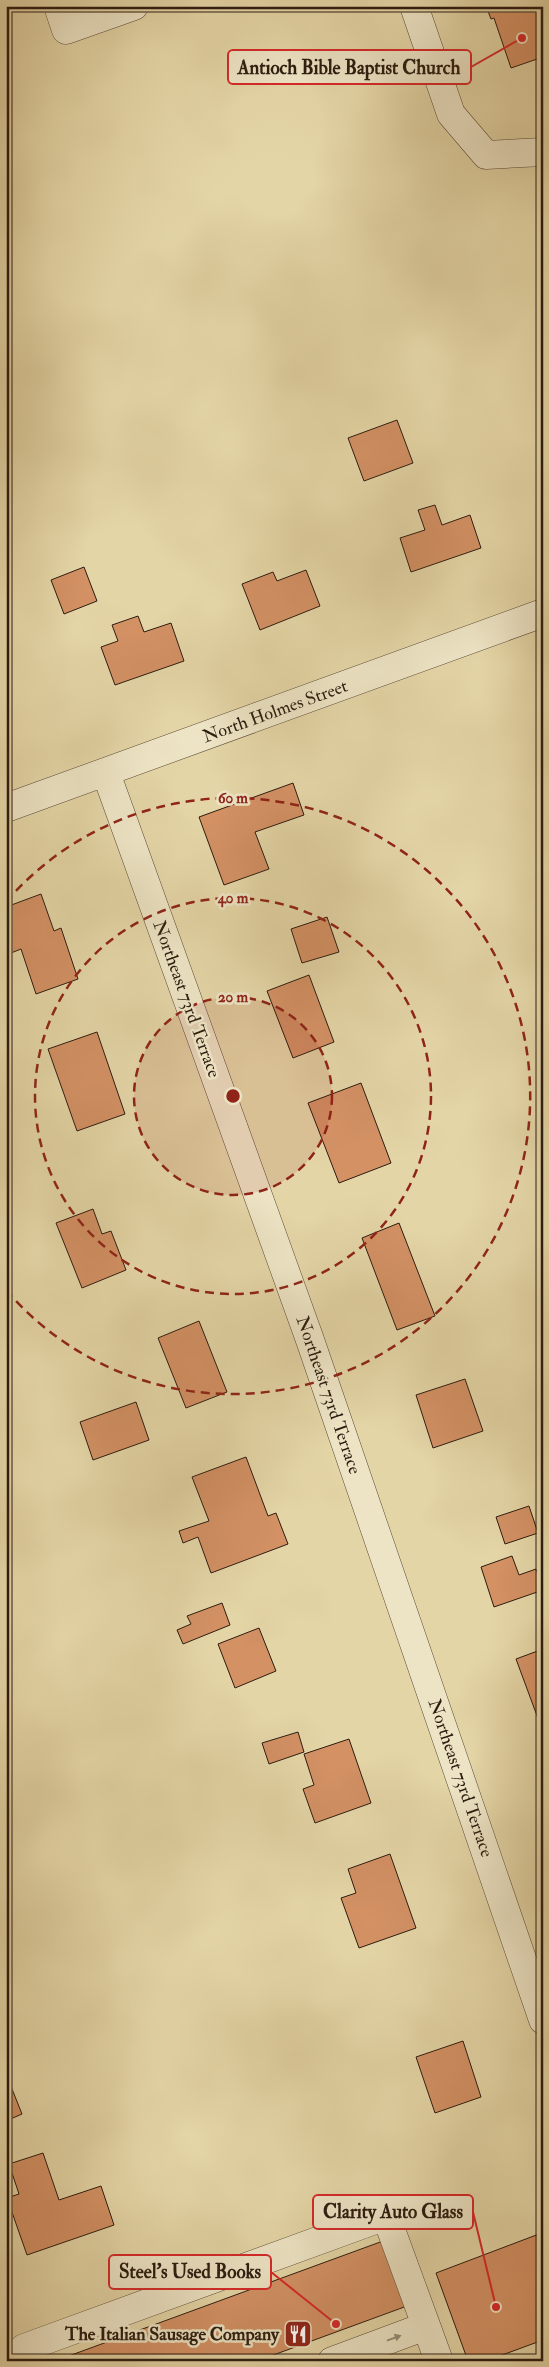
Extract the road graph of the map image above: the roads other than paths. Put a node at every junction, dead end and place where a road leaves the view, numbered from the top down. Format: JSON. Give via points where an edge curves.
{"nodes":[{"id":1,"x":58,"y":6,"type":"edge"},
{"id":2,"x":134,"y":6,"type":"edge"},
{"id":3,"x":414,"y":6,"type":"edge"},
{"id":4,"x":543,"y":152,"type":"edge"},
{"id":5,"x":543,"y":613,"type":"edge"},
{"id":6,"x":106,"y":772,"type":"junction"},
{"id":7,"x":6,"y":808,"type":"edge"},
{"id":8,"x":543,"y":2020,"type":"edge"},
{"id":9,"x":426,"y":2326,"type":"junction"},
{"id":10,"x":28,"y":2361,"type":"edge"},
{"id":11,"x":332,"y":2361,"type":"edge"},
{"id":12,"x":439,"y":2361,"type":"edge"}],
"edges":[{"from":1,"to":2,"type":"street","via":[[66,30]]},
{"from":3,"to":4,"type":"street","via":[[451,114],[486,155]]},
{"from":5,"to":6,"type":"street","name":"North Holmes Street"},
{"from":6,"to":7,"type":"street","name":"North Holmes Street"},
{"from":6,"to":8,"type":"street","name":"Northeast 73rd Terrace","via":[[310,1340]]},
{"from":9,"to":10,"type":"street","via":[[386,2216],[24,2348]]},
{"from":11,"to":9,"type":"street","one_way":true},
{"from":9,"to":12,"type":"street"}]}
